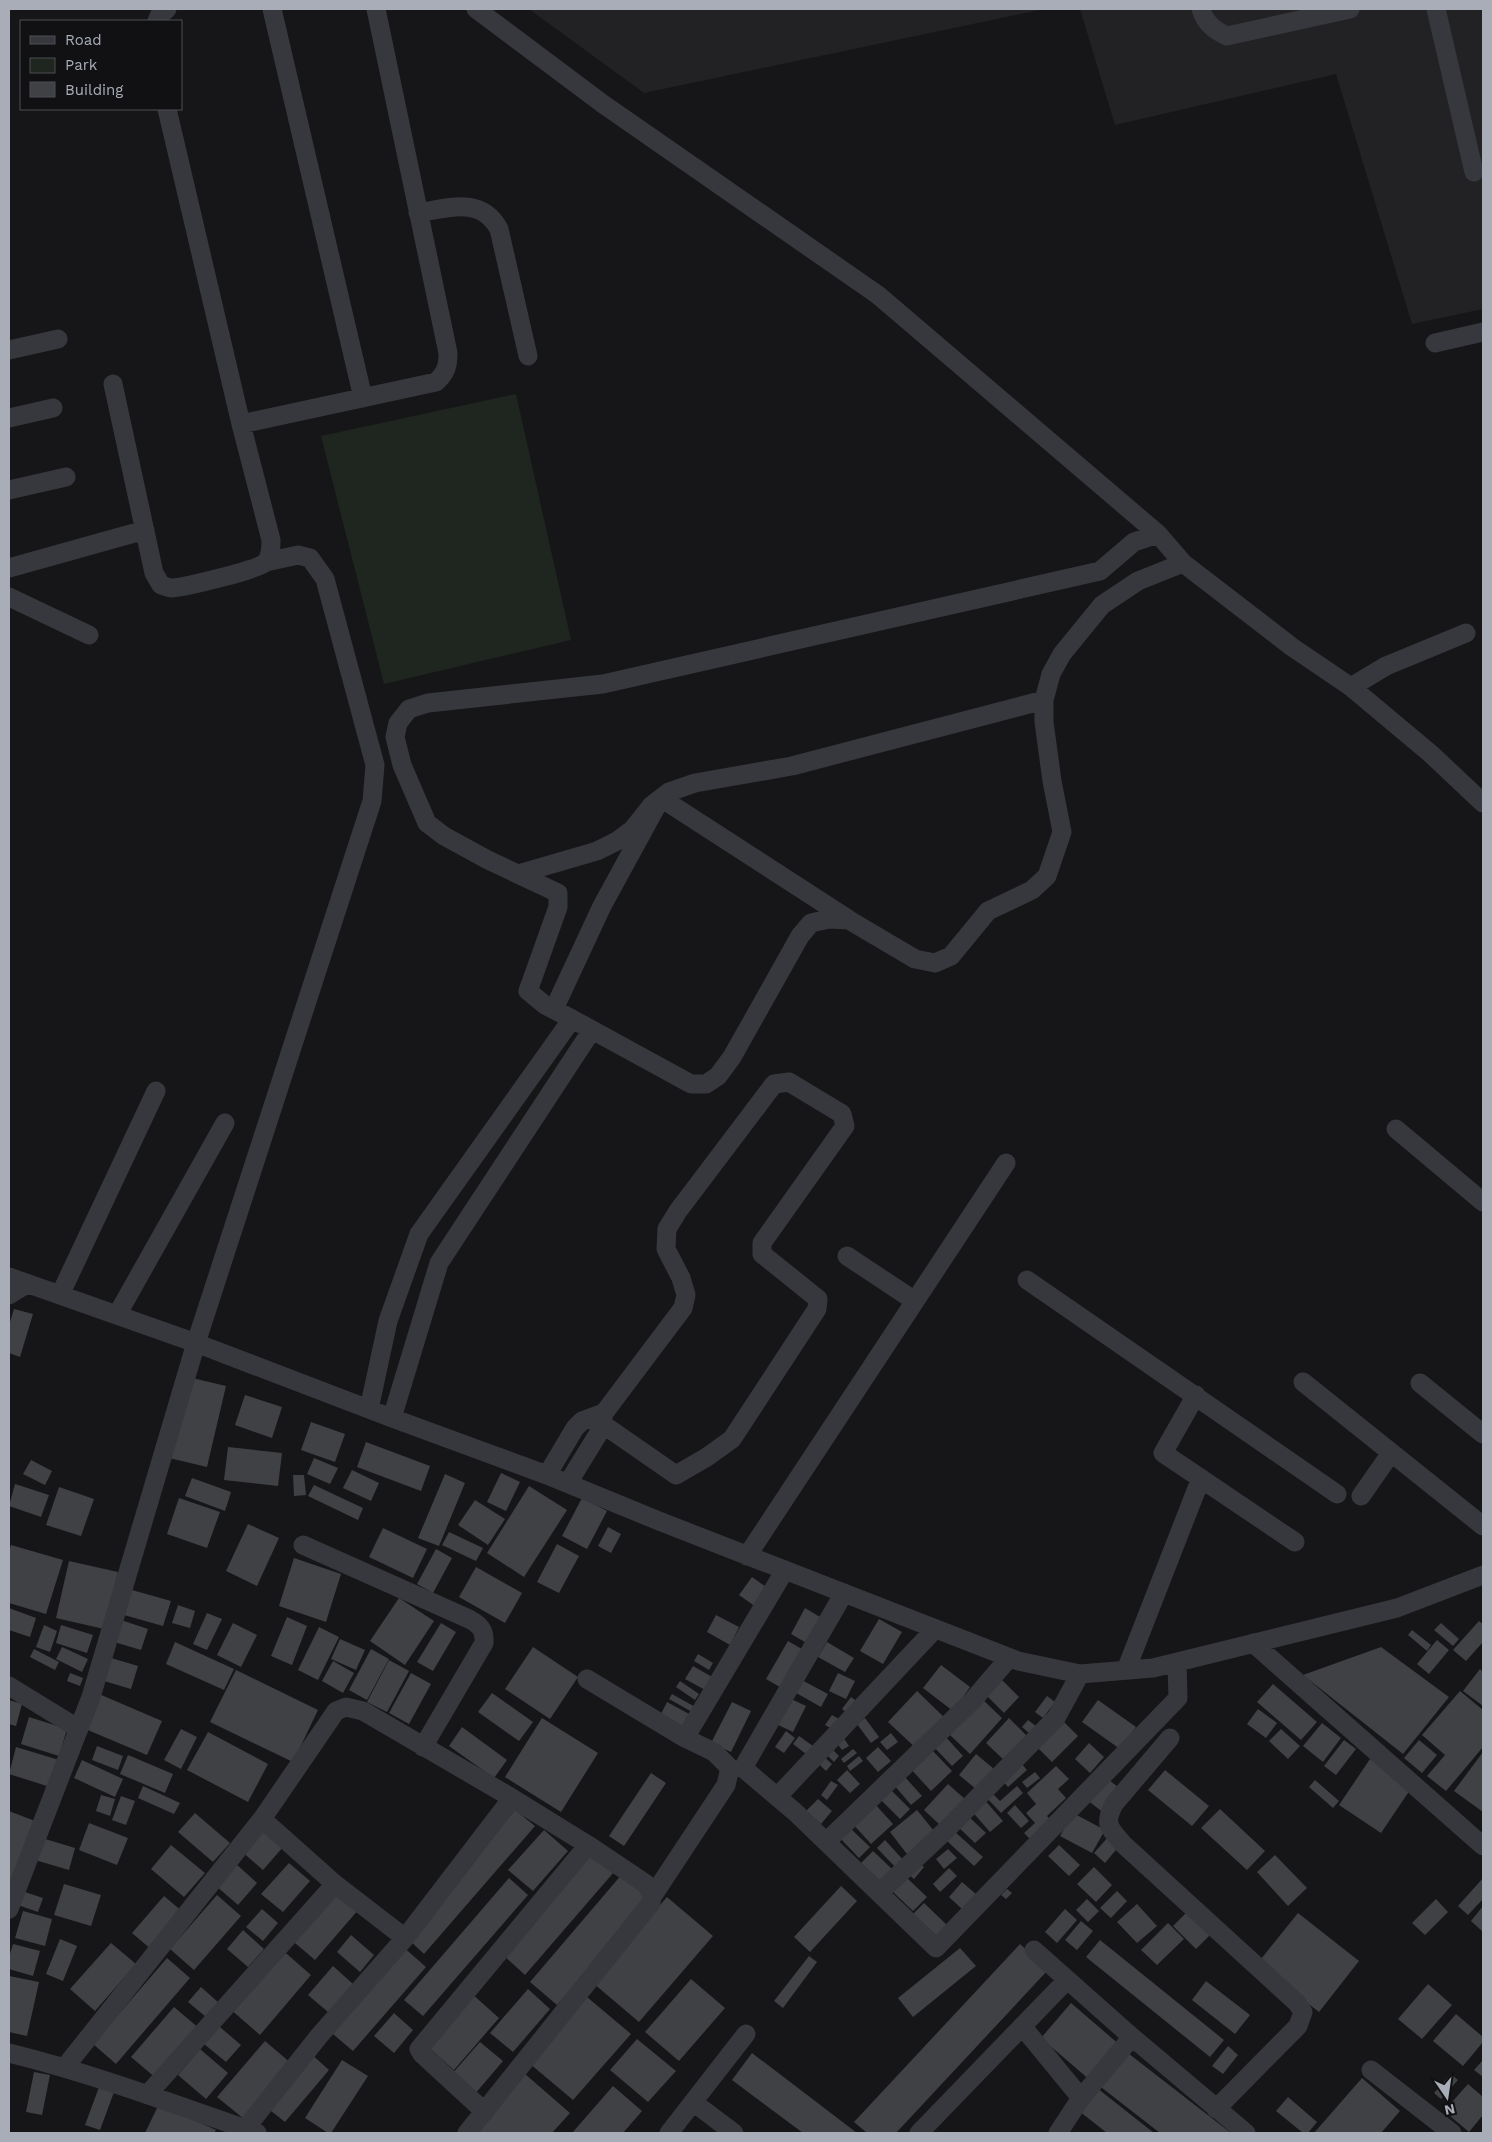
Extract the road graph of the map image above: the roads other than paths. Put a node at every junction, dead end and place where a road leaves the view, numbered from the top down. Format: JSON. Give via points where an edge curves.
{"nodes":[{"id":1,"x":168,"y":9,"type":"edge"},
{"id":2,"x":272,"y":9,"type":"edge"},
{"id":3,"x":376,"y":9,"type":"edge"},
{"id":4,"x":476,"y":9,"type":"edge"},
{"id":5,"x":1201,"y":9,"type":"edge"},
{"id":6,"x":1350,"y":9,"type":"edge"},
{"id":7,"x":1436,"y":9,"type":"edge"},
{"id":8,"x":157,"y":20,"type":"edge"},
{"id":9,"x":168,"y":110,"type":"edge"},
{"id":10,"x":1474,"y":172,"type":"dead end"},
{"id":11,"x":418,"y":213,"type":"junction"},
{"id":12,"x":1483,"y":332,"type":"edge"},
{"id":13,"x":58,"y":339,"type":"dead end"},
{"id":14,"x":1435,"y":343,"type":"dead end"},
{"id":15,"x":9,"y":350,"type":"edge"},
{"id":16,"x":528,"y":356,"type":"dead end"},
{"id":17,"x":113,"y":384,"type":"dead end"},
{"id":18,"x":362,"y":398,"type":"junction"},
{"id":19,"x":53,"y":408,"type":"dead end"},
{"id":20,"x":9,"y":418,"type":"edge"},
{"id":21,"x":241,"y":424,"type":"junction"},
{"id":22,"x":66,"y":478,"type":"dead end"},
{"id":23,"x":9,"y":490,"type":"edge"},
{"id":24,"x":145,"y":530,"type":"junction"},
{"id":25,"x":1158,"y":534,"type":"junction"},
{"id":26,"x":266,"y":562,"type":"junction"},
{"id":27,"x":1183,"y":563,"type":"junction"},
{"id":28,"x":9,"y":568,"type":"edge"},
{"id":29,"x":9,"y":597,"type":"edge"},
{"id":30,"x":1466,"y":633,"type":"dead end"},
{"id":31,"x":89,"y":635,"type":"dead end"},
{"id":32,"x":1351,"y":687,"type":"junction"},
{"id":33,"x":1044,"y":700,"type":"junction"},
{"id":34,"x":661,"y":798,"type":"junction"},
{"id":35,"x":1483,"y":803,"type":"edge"},
{"id":36,"x":518,"y":874,"type":"junction"},
{"id":37,"x":849,"y":920,"type":"junction"},
{"id":38,"x":554,"y":1009,"type":"junction"},
{"id":39,"x":572,"y":1019,"type":"junction"},
{"id":40,"x":592,"y":1030,"type":"junction"},
{"id":41,"x":156,"y":1090,"type":"dead end"},
{"id":42,"x":225,"y":1123,"type":"dead end"},
{"id":43,"x":496,"y":1126,"type":"junction"},
{"id":44,"x":1396,"y":1130,"type":"dead end"},
{"id":45,"x":518,"y":1142,"type":"junction"},
{"id":46,"x":1006,"y":1163,"type":"dead end"},
{"id":47,"x":1483,"y":1202,"type":"edge"},
{"id":48,"x":414,"y":1249,"type":"junction"},
{"id":49,"x":847,"y":1256,"type":"dead end"},
{"id":50,"x":440,"y":1263,"type":"junction"},
{"id":51,"x":9,"y":1277,"type":"edge"},
{"id":52,"x":1027,"y":1280,"type":"dead end"},
{"id":53,"x":27,"y":1284,"type":"junction"},
{"id":54,"x":9,"y":1295,"type":"edge"},
{"id":55,"x":60,"y":1295,"type":"junction"},
{"id":56,"x":915,"y":1301,"type":"junction"},
{"id":57,"x":117,"y":1315,"type":"junction"},
{"id":58,"x":196,"y":1342,"type":"junction"},
{"id":59,"x":382,"y":1351,"type":"junction"},
{"id":60,"x":410,"y":1357,"type":"junction"},
{"id":61,"x":1303,"y":1382,"type":"dead end"},
{"id":62,"x":1420,"y":1382,"type":"dead end"},
{"id":63,"x":1196,"y":1396,"type":"junction"},
{"id":64,"x":369,"y":1409,"type":"junction"},
{"id":65,"x":392,"y":1418,"type":"junction"},
{"id":66,"x":603,"y":1418,"type":"junction"},
{"id":67,"x":1483,"y":1434,"type":"edge"},
{"id":68,"x":1391,"y":1453,"type":"junction"},
{"id":69,"x":547,"y":1474,"type":"junction"},
{"id":70,"x":1201,"y":1478,"type":"junction"},
{"id":71,"x":568,"y":1484,"type":"junction"},
{"id":72,"x":1337,"y":1494,"type":"dead end"},
{"id":73,"x":1361,"y":1496,"type":"dead end"},
{"id":74,"x":1483,"y":1526,"type":"edge"},
{"id":75,"x":1295,"y":1542,"type":"dead end"},
{"id":76,"x":303,"y":1546,"type":"dead end"},
{"id":77,"x":748,"y":1556,"type":"junction"},
{"id":78,"x":785,"y":1570,"type":"junction"},
{"id":79,"x":1483,"y":1575,"type":"edge"},
{"id":80,"x":844,"y":1593,"type":"junction"},
{"id":81,"x":935,"y":1629,"type":"junction"},
{"id":82,"x":1253,"y":1643,"type":"junction"},
{"id":83,"x":1009,"y":1658,"type":"junction"},
{"id":84,"x":1177,"y":1662,"type":"junction"},
{"id":85,"x":1126,"y":1670,"type":"junction"},
{"id":86,"x":1080,"y":1674,"type":"junction"},
{"id":87,"x":587,"y":1679,"type":"dead end"},
{"id":88,"x":9,"y":1686,"type":"edge"},
{"id":89,"x":79,"y":1729,"type":"junction"},
{"id":90,"x":685,"y":1738,"type":"junction"},
{"id":91,"x":1170,"y":1738,"type":"dead end"},
{"id":92,"x":423,"y":1746,"type":"junction"},
{"id":93,"x":777,"y":1797,"type":"junction"},
{"id":94,"x":512,"y":1798,"type":"junction"},
{"id":95,"x":262,"y":1819,"type":"junction"},
{"id":96,"x":826,"y":1842,"type":"junction"},
{"id":97,"x":588,"y":1845,"type":"junction"},
{"id":98,"x":1483,"y":1846,"type":"edge"},
{"id":99,"x":335,"y":1884,"type":"junction"},
{"id":100,"x":879,"y":1893,"type":"junction"},
{"id":101,"x":652,"y":1897,"type":"junction"},
{"id":102,"x":9,"y":1909,"type":"edge"},
{"id":103,"x":405,"y":1938,"type":"junction"},
{"id":104,"x":1034,"y":1950,"type":"dead end"},
{"id":105,"x":1067,"y":1980,"type":"junction"},
{"id":106,"x":1022,"y":2026,"type":"junction"},
{"id":107,"x":746,"y":2034,"type":"dead end"},
{"id":108,"x":1132,"y":2037,"type":"junction"},
{"id":109,"x":9,"y":2053,"type":"edge"},
{"id":110,"x":64,"y":2066,"type":"junction"},
{"id":111,"x":1371,"y":2070,"type":"dead end"},
{"id":112,"x":148,"y":2094,"type":"junction"},
{"id":113,"x":1080,"y":2098,"type":"junction"},
{"id":114,"x":693,"y":2102,"type":"junction"},
{"id":115,"x":1216,"y":2109,"type":"junction"},
{"id":116,"x":485,"y":2112,"type":"junction"},
{"id":117,"x":930,"y":2130,"type":"edge"},
{"id":118,"x":251,"y":2131,"type":"edge"},
{"id":119,"x":467,"y":2133,"type":"edge"},
{"id":120,"x":669,"y":2133,"type":"edge"},
{"id":121,"x":734,"y":2133,"type":"edge"},
{"id":122,"x":1058,"y":2133,"type":"edge"},
{"id":123,"x":1246,"y":2133,"type":"edge"},
{"id":124,"x":1452,"y":2133,"type":"edge"}],
"edges":[{"from":1,"to":8,"type":"street"},
{"from":2,"to":18,"type":"street"},
{"from":3,"to":11,"type":"street"},
{"from":4,"to":25,"type":"street","via":[[603,104],[878,296]]},
{"from":5,"to":6,"type":"street","via":[[1213,30],[1227,36]]},
{"from":7,"to":10,"type":"street"},
{"from":9,"to":21,"type":"street"},
{"from":11,"to":16,"type":"street","via":[[457,206],[471,207],[493,218],[499,229]]},
{"from":11,"to":18,"type":"street","via":[[448,365],[444,376],[436,382]]},
{"from":12,"to":14,"type":"street"},
{"from":13,"to":15,"type":"street"},
{"from":17,"to":24,"type":"street"},
{"from":18,"to":21,"type":"street"},
{"from":19,"to":20,"type":"street"},
{"from":21,"to":26,"type":"street","via":[[271,540]]},
{"from":22,"to":23,"type":"street"},
{"from":24,"to":26,"type":"street","via":[[154,574],[161,585],[172,588],[255,569]]},
{"from":24,"to":28,"type":"street"},
{"from":25,"to":27,"type":"street"},
{"from":25,"to":36,"type":"street","via":[[1134,542],[1100,571],[604,684],[428,703],[409,709],[398,723],[395,737],[402,765],[428,823],[444,836]]},
{"from":26,"to":58,"type":"street","via":[[298,554],[310,558],[325,580],[375,765],[372,801]]},
{"from":27,"to":32,"type":"street"},
{"from":27,"to":33,"type":"street","via":[[1138,581],[1102,605],[1062,654],[1051,674]]},
{"from":29,"to":31,"type":"street"},
{"from":30,"to":32,"type":"street","via":[[1386,666]]},
{"from":32,"to":35,"type":"street"},
{"from":33,"to":34,"type":"street","via":[[792,766],[694,783]]},
{"from":33,"to":37,"type":"street","via":[[1052,781],[1062,832],[1047,876],[1032,890],[988,911],[951,956],[935,963],[915,959]]},
{"from":34,"to":36,"type":"street","via":[[632,829],[597,852]]},
{"from":34,"to":37,"type":"street"},
{"from":34,"to":38,"type":"street","via":[[602,906]]},
{"from":36,"to":38,"type":"street","via":[[558,893],[558,907],[528,992]]},
{"from":37,"to":40,"type":"street","via":[[829,919],[811,923],[800,936],[732,1057],[718,1076],[706,1084],[691,1084]]},
{"from":38,"to":39,"type":"street"},
{"from":39,"to":40,"type":"street"},
{"from":39,"to":43,"type":"street"},
{"from":40,"to":45,"type":"street"},
{"from":41,"to":55,"type":"street"},
{"from":42,"to":57,"type":"street"},
{"from":43,"to":45,"type":"street"},
{"from":43,"to":48,"type":"street","via":[[420,1234]]},
{"from":44,"to":47,"type":"street"},
{"from":45,"to":50,"type":"street"},
{"from":46,"to":56,"type":"street"},
{"from":48,"to":50,"type":"street"},
{"from":48,"to":59,"type":"street","via":[[388,1321]]},
{"from":49,"to":56,"type":"street"},
{"from":50,"to":60,"type":"street"},
{"from":51,"to":53,"type":"street"},
{"from":52,"to":63,"type":"street"},
{"from":53,"to":54,"type":"street"},
{"from":53,"to":55,"type":"street"},
{"from":55,"to":57,"type":"street"},
{"from":56,"to":77,"type":"street"},
{"from":57,"to":58,"type":"street"},
{"from":58,"to":64,"type":"street"},
{"from":58,"to":89,"type":"street"},
{"from":59,"to":60,"type":"street"},
{"from":59,"to":64,"type":"street"},
{"from":60,"to":65,"type":"street"},
{"from":61,"to":68,"type":"street"},
{"from":62,"to":67,"type":"street"},
{"from":63,"to":70,"type":"street","via":[[1163,1453]]},
{"from":63,"to":72,"type":"street"},
{"from":64,"to":65,"type":"street"},
{"from":65,"to":69,"type":"street"},
{"from":66,"to":66,"type":"street","via":[[683,1308],[686,1295],[666,1249],[667,1229],[774,1084],[789,1082],[842,1114],[845,1126],[762,1243],[762,1254],[818,1300],[817,1309],[732,1439],[676,1475]]},
{"from":66,"to":69,"type":"street","via":[[582,1422],[575,1428]]},
{"from":66,"to":71,"type":"street","via":[[600,1431]]},
{"from":68,"to":73,"type":"street"},
{"from":68,"to":74,"type":"street"},
{"from":69,"to":71,"type":"street"},
{"from":70,"to":75,"type":"street"},
{"from":70,"to":85,"type":"street"},
{"from":71,"to":77,"type":"street"},
{"from":76,"to":92,"type":"street","via":[[470,1619],[485,1633],[484,1643]]},
{"from":77,"to":78,"type":"street"},
{"from":78,"to":80,"type":"street"},
{"from":78,"to":90,"type":"street"},
{"from":79,"to":82,"type":"street","via":[[1397,1608]]},
{"from":80,"to":81,"type":"street"},
{"from":80,"to":93,"type":"street","via":[[742,1768]]},
{"from":81,"to":83,"type":"street"},
{"from":81,"to":93,"type":"street"},
{"from":82,"to":84,"type":"street"},
{"from":82,"to":98,"type":"street"},
{"from":83,"to":86,"type":"street"},
{"from":83,"to":96,"type":"street","via":[[973,1700]]},
{"from":84,"to":85,"type":"street"},
{"from":84,"to":100,"type":"street","via":[[1178,1698],[936,1948]]},
{"from":85,"to":86,"type":"street"},
{"from":86,"to":100,"type":"street","via":[[1056,1718]]},
{"from":87,"to":90,"type":"street"},
{"from":88,"to":89,"type":"street"},
{"from":89,"to":102,"type":"street"},
{"from":90,"to":101,"type":"street","via":[[714,1752],[730,1768],[726,1785]]},
{"from":91,"to":115,"type":"street","via":[[1114,1804],[1107,1822],[1124,1844],[1303,2012],[1298,2026]]},
{"from":92,"to":94,"type":"street"},
{"from":92,"to":95,"type":"street","via":[[363,1711],[346,1707],[336,1711]]},
{"from":93,"to":96,"type":"street"},
{"from":94,"to":97,"type":"street"},
{"from":94,"to":103,"type":"street"},
{"from":95,"to":99,"type":"street"},
{"from":95,"to":110,"type":"street"},
{"from":96,"to":100,"type":"street"},
{"from":97,"to":101,"type":"street","via":[[646,1884]]},
{"from":97,"to":116,"type":"street","via":[[419,2049]]},
{"from":99,"to":103,"type":"street"},
{"from":99,"to":112,"type":"street"},
{"from":101,"to":116,"type":"street","via":[[651,1903]]},
{"from":103,"to":118,"type":"street","via":[[319,2036]]},
{"from":104,"to":105,"type":"street"},
{"from":105,"to":106,"type":"street"},
{"from":105,"to":108,"type":"street"},
{"from":106,"to":113,"type":"street"},
{"from":106,"to":117,"type":"street"},
{"from":107,"to":114,"type":"street"},
{"from":108,"to":113,"type":"street"},
{"from":108,"to":115,"type":"street"},
{"from":109,"to":110,"type":"street"},
{"from":110,"to":112,"type":"street"},
{"from":111,"to":124,"type":"street"},
{"from":112,"to":118,"type":"street"},
{"from":113,"to":122,"type":"street"},
{"from":114,"to":120,"type":"street"},
{"from":114,"to":121,"type":"street"},
{"from":115,"to":123,"type":"street"},
{"from":116,"to":119,"type":"street"}]}
